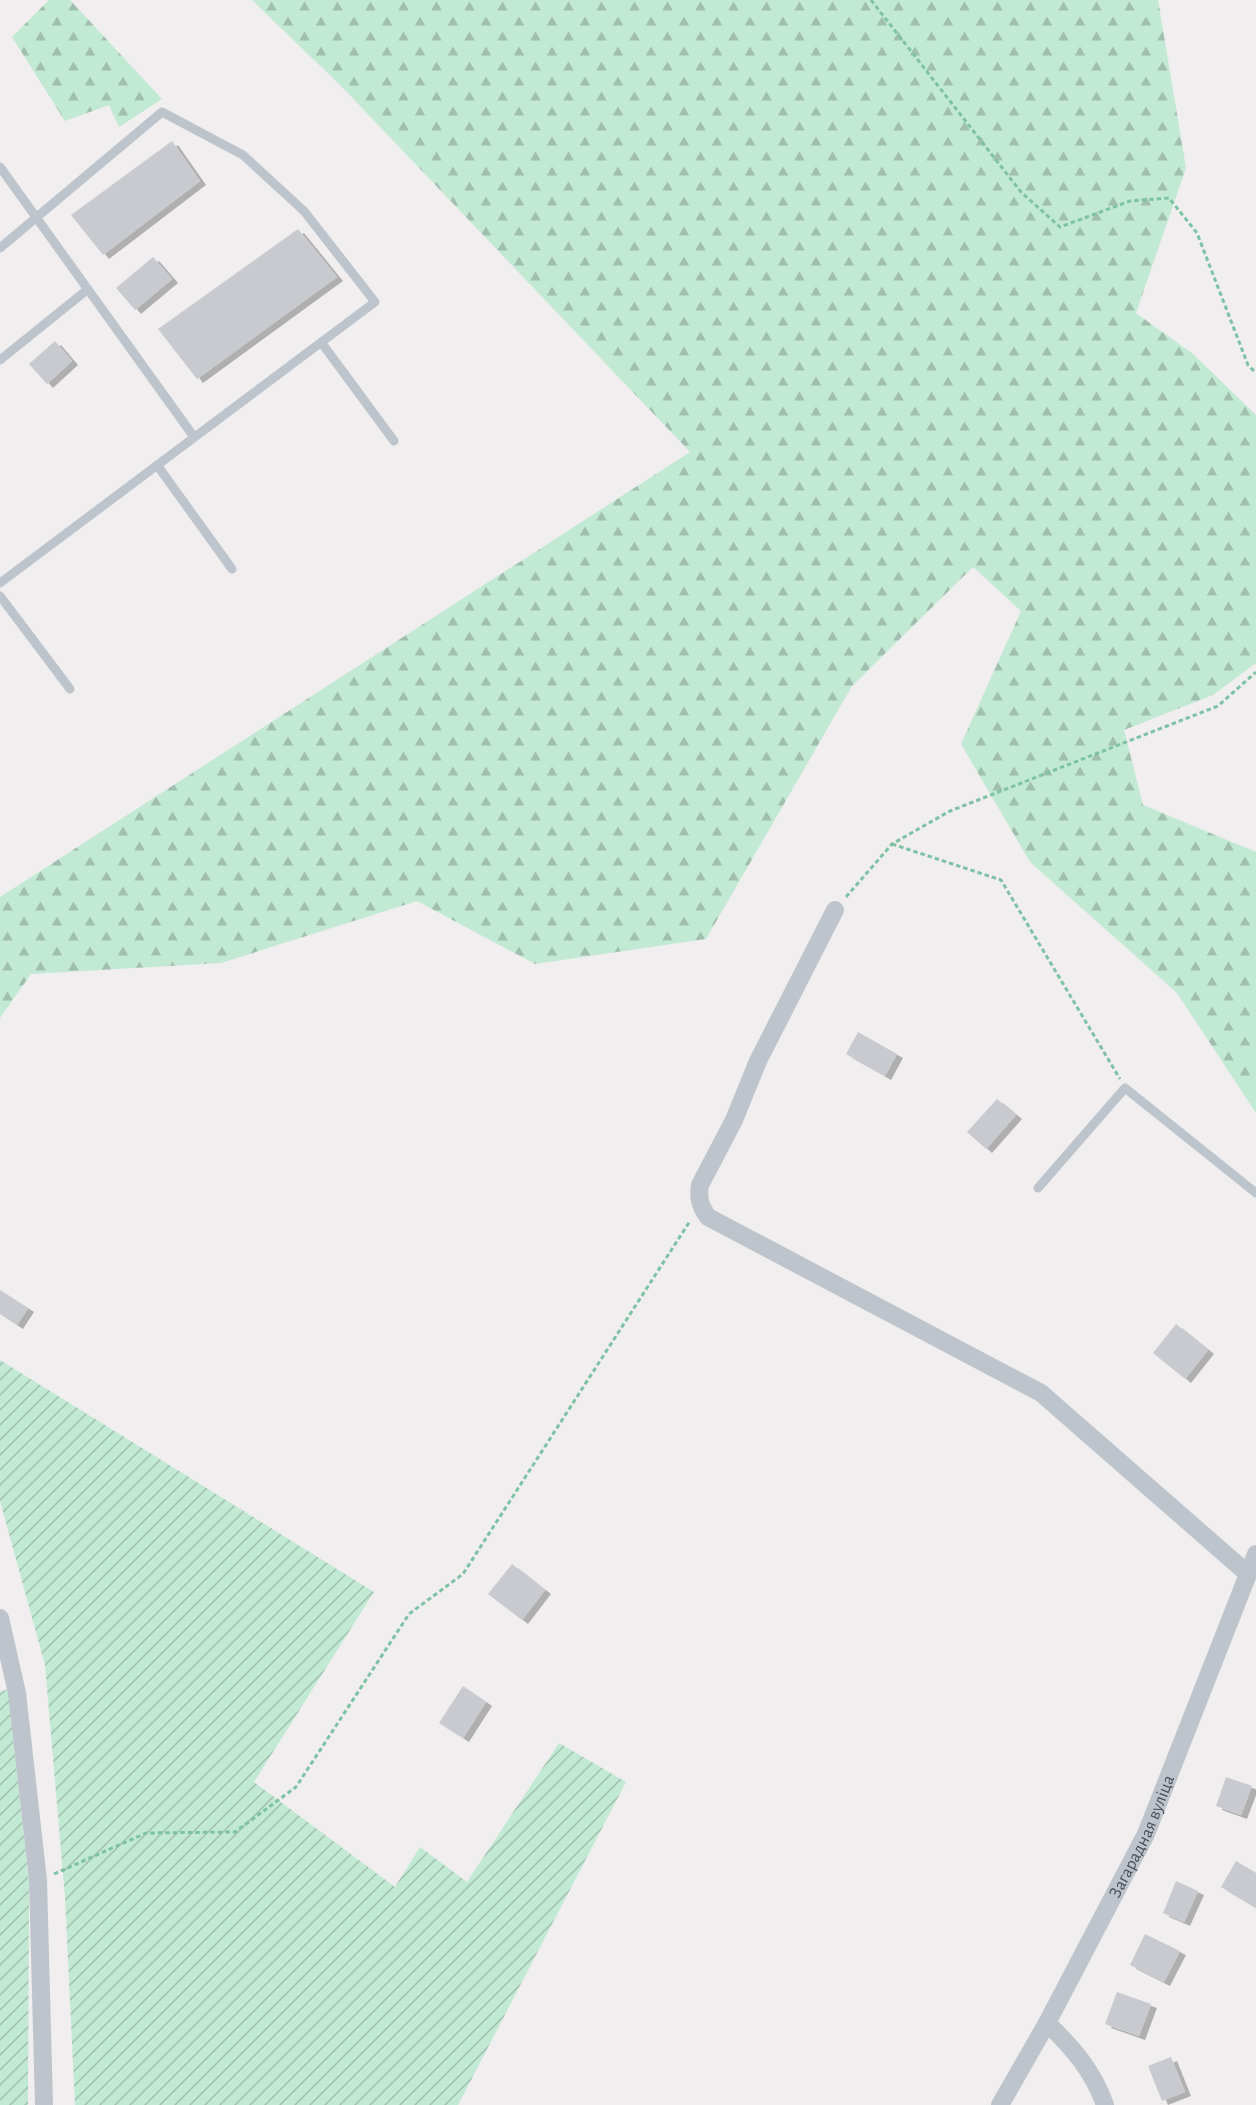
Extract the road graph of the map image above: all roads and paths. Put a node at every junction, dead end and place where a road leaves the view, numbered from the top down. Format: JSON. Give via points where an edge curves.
{"nodes":[{"id":1,"x":871,"y":0,"type":"edge"},
{"id":2,"x":0,"y":167,"type":"edge"},
{"id":3,"x":37,"y":219,"type":"junction"},
{"id":4,"x":0,"y":248,"type":"edge"},
{"id":5,"x":88,"y":289,"type":"junction"},
{"id":6,"x":321,"y":342,"type":"junction"},
{"id":7,"x":0,"y":360,"type":"edge"},
{"id":8,"x":1256,"y":373,"type":"edge"},
{"id":9,"x":194,"y":437,"type":"junction"},
{"id":10,"x":394,"y":441,"type":"dead end"},
{"id":11,"x":157,"y":465,"type":"junction"},
{"id":12,"x":232,"y":569,"type":"dead end"},
{"id":13,"x":0,"y":583,"type":"edge"},
{"id":14,"x":0,"y":596,"type":"edge"},
{"id":15,"x":1256,"y":672,"type":"edge"},
{"id":16,"x":70,"y":689,"type":"dead end"},
{"id":17,"x":892,"y":844,"type":"junction"},
{"id":18,"x":836,"y":910,"type":"joint"},
{"id":19,"x":1125,"y":1088,"type":"junction"},
{"id":20,"x":1038,"y":1188,"type":"dead end"},
{"id":21,"x":1256,"y":1193,"type":"edge"},
{"id":22,"x":700,"y":1205,"type":"junction"},
{"id":23,"x":1256,"y":1554,"type":"edge"},
{"id":24,"x":1248,"y":1575,"type":"junction"},
{"id":25,"x":0,"y":1618,"type":"edge"},
{"id":26,"x":17,"y":1693,"type":"junction"},
{"id":27,"x":0,"y":1700,"type":"edge"},
{"id":28,"x":38,"y":1880,"type":"junction"},
{"id":29,"x":1047,"y":2023,"type":"junction"},
{"id":30,"x":44,"y":2105,"type":"edge"},
{"id":31,"x":1000,"y":2105,"type":"edge"},
{"id":32,"x":1105,"y":2105,"type":"edge"}],
"edges":[{"from":1,"to":8,"type":"path","via":[[1021,192],[1060,227],[1130,201],[1169,198],[1197,233],[1248,365]]},
{"from":2,"to":3,"type":"lane"},
{"from":3,"to":4,"type":"lane"},
{"from":3,"to":5,"type":"lane"},
{"from":3,"to":6,"type":"lane","via":[[162,112],[243,155],[303,211],[375,302]]},
{"from":5,"to":7,"type":"lane"},
{"from":5,"to":9,"type":"lane"},
{"from":6,"to":9,"type":"lane"},
{"from":6,"to":10,"type":"lane"},
{"from":9,"to":11,"type":"lane"},
{"from":11,"to":12,"type":"lane"},
{"from":11,"to":13,"type":"lane"},
{"from":14,"to":16,"type":"lane"},
{"from":15,"to":17,"type":"path","via":[[1218,706],[950,811]]},
{"from":17,"to":18,"type":"path"},
{"from":17,"to":19,"type":"path","via":[[1001,880]]},
{"from":18,"to":22,"type":"street","via":[[700,1185]]},
{"from":19,"to":20,"type":"lane"},
{"from":19,"to":21,"type":"lane"},
{"from":22,"to":24,"type":"street","via":[[708,1217],[1041,1393]]},
{"from":22,"to":28,"type":"path","via":[[463,1574],[409,1614],[296,1787],[235,1832],[146,1833]]},
{"from":23,"to":24,"type":"street","name":"Загарадная вуліца"},
{"from":24,"to":29,"type":"street","name":"Загарадная вуліца","via":[[1146,1834]]},
{"from":25,"to":26,"type":"street"},
{"from":26,"to":27,"type":"street"},
{"from":26,"to":28,"type":"street"},
{"from":28,"to":30,"type":"street"},
{"from":29,"to":31,"type":"street","name":"Загарадная вуліца"},
{"from":29,"to":32,"type":"street","via":[[1077,2051],[1098,2084]]}]}
